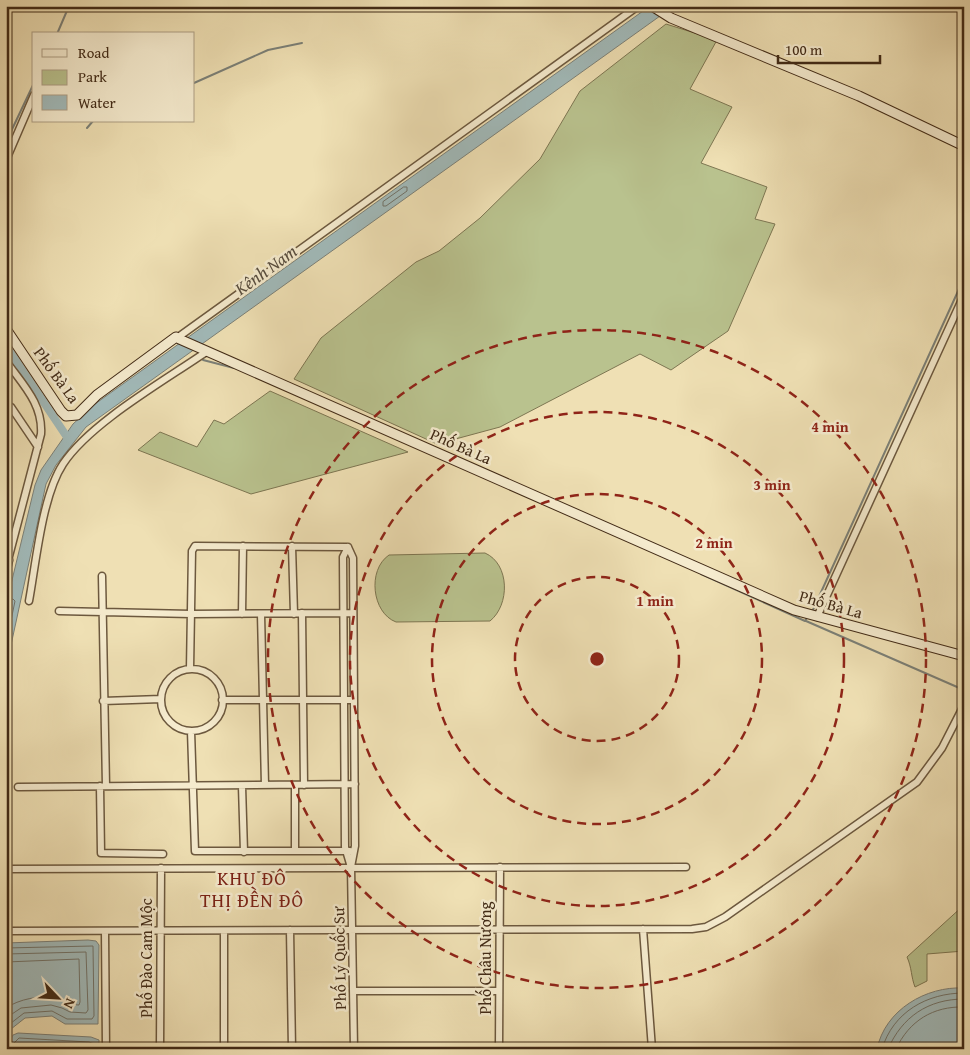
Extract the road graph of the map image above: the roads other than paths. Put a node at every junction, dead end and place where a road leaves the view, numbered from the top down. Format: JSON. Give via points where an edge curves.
{"nodes":[{"id":1,"x":638,"y":6,"type":"edge"},
{"id":2,"x":652,"y":6,"type":"edge"},
{"id":3,"x":32,"y":100,"type":"edge"},
{"id":4,"x":964,"y":146,"type":"edge"},
{"id":5,"x":6,"y":160,"type":"edge"},
{"id":6,"x":964,"y":295,"type":"edge"},
{"id":7,"x":6,"y":329,"type":"edge"},
{"id":8,"x":177,"y":337,"type":"junction"},
{"id":9,"x":205,"y":352,"type":"junction"},
{"id":10,"x":6,"y":361,"type":"edge"},
{"id":11,"x":6,"y":404,"type":"edge"},
{"id":12,"x":38,"y":447,"type":"junction"},
{"id":13,"x":243,"y":546,"type":"junction"},
{"id":14,"x":292,"y":546,"type":"junction"},
{"id":15,"x":348,"y":548,"type":"junction"},
{"id":16,"x":7,"y":564,"type":"edge"},
{"id":17,"x":102,"y":576,"type":"dead end"},
{"id":18,"x":29,"y":600,"type":"dead end"},
{"id":19,"x":59,"y":611,"type":"dead end"},
{"id":20,"x":101,"y":613,"type":"junction"},
{"id":21,"x":343,"y":613,"type":"junction"},
{"id":22,"x":353,"y":613,"type":"junction"},
{"id":23,"x":191,"y":614,"type":"junction"},
{"id":24,"x":242,"y":614,"type":"junction"},
{"id":25,"x":261,"y":614,"type":"junction"},
{"id":26,"x":298,"y":614,"type":"junction"},
{"id":27,"x":817,"y":617,"type":"junction"},
{"id":28,"x":964,"y":656,"type":"edge"},
{"id":29,"x":190,"y":669,"type":"junction"},
{"id":30,"x":161,"y":699,"type":"junction"},
{"id":31,"x":222,"y":700,"type":"junction"},
{"id":32,"x":263,"y":700,"type":"junction"},
{"id":33,"x":303,"y":700,"type":"junction"},
{"id":34,"x":344,"y":700,"type":"junction"},
{"id":35,"x":354,"y":700,"type":"junction"},
{"id":36,"x":103,"y":701,"type":"junction"},
{"id":37,"x":964,"y":705,"type":"edge"},
{"id":38,"x":191,"y":731,"type":"junction"},
{"id":39,"x":344,"y":784,"type":"junction"},
{"id":40,"x":354,"y":784,"type":"junction"},
{"id":41,"x":264,"y":785,"type":"junction"},
{"id":42,"x":296,"y":785,"type":"junction"},
{"id":43,"x":304,"y":785,"type":"junction"},
{"id":44,"x":103,"y":786,"type":"junction"},
{"id":45,"x":192,"y":786,"type":"junction"},
{"id":46,"x":242,"y":786,"type":"junction"},
{"id":47,"x":18,"y":787,"type":"dead end"},
{"id":48,"x":295,"y":851,"type":"junction"},
{"id":49,"x":346,"y":851,"type":"junction"},
{"id":50,"x":354,"y":851,"type":"junction"},
{"id":51,"x":244,"y":852,"type":"junction"},
{"id":52,"x":162,"y":854,"type":"dead end"},
{"id":53,"x":351,"y":867,"type":"junction"},
{"id":54,"x":500,"y":867,"type":"junction"},
{"id":55,"x":686,"y":867,"type":"dead end"},
{"id":56,"x":161,"y":868,"type":"junction"},
{"id":57,"x":6,"y":869,"type":"edge"},
{"id":58,"x":643,"y":929,"type":"junction"},
{"id":59,"x":224,"y":930,"type":"junction"},
{"id":60,"x":290,"y":930,"type":"junction"},
{"id":61,"x":352,"y":930,"type":"junction"},
{"id":62,"x":499,"y":930,"type":"junction"},
{"id":63,"x":6,"y":931,"type":"edge"},
{"id":64,"x":105,"y":931,"type":"junction"},
{"id":65,"x":160,"y":931,"type":"junction"},
{"id":66,"x":353,"y":991,"type":"junction"},
{"id":67,"x":499,"y":992,"type":"junction"},
{"id":68,"x":106,"y":1049,"type":"edge"},
{"id":69,"x":160,"y":1049,"type":"edge"},
{"id":70,"x":224,"y":1049,"type":"edge"},
{"id":71,"x":292,"y":1049,"type":"edge"},
{"id":72,"x":354,"y":1049,"type":"edge"},
{"id":73,"x":499,"y":1049,"type":"edge"},
{"id":74,"x":652,"y":1049,"type":"edge"}],
"edges":[{"from":1,"to":8,"type":"street"},
{"from":2,"to":4,"type":"street","via":[[671,18],[860,96]]},
{"from":3,"to":5,"type":"street"},
{"from":6,"to":27,"type":"street"},
{"from":7,"to":8,"type":"street","name":"Phố Bà La","via":[[66,416],[77,415],[97,395]]},
{"from":8,"to":9,"type":"street","name":"Phố Bà La"},
{"from":9,"to":18,"type":"street","via":[[97,428],[63,464],[44,517]]},
{"from":9,"to":27,"type":"street","name":"Phố Bà La","via":[[794,610]]},
{"from":10,"to":12,"type":"street","via":[[39,407],[42,420]]},
{"from":11,"to":12,"type":"street"},
{"from":12,"to":16,"type":"street"},
{"from":13,"to":14,"type":"street"},
{"from":13,"to":23,"type":"street","via":[[195,546],[192,551]]},
{"from":13,"to":24,"type":"street"},
{"from":14,"to":15,"type":"street"},
{"from":14,"to":26,"type":"street"},
{"from":15,"to":21,"type":"street","via":[[343,557]]},
{"from":15,"to":22,"type":"street","via":[[353,558]]},
{"from":17,"to":20,"type":"street"},
{"from":19,"to":20,"type":"street"},
{"from":20,"to":23,"type":"street"},
{"from":20,"to":36,"type":"street"},
{"from":21,"to":22,"type":"street"},
{"from":21,"to":26,"type":"street"},
{"from":21,"to":34,"type":"street"},
{"from":22,"to":35,"type":"street"},
{"from":23,"to":24,"type":"street"},
{"from":23,"to":29,"type":"street"},
{"from":24,"to":25,"type":"street"},
{"from":25,"to":26,"type":"street"},
{"from":25,"to":32,"type":"street"},
{"from":26,"to":33,"type":"street"},
{"from":27,"to":28,"type":"street","name":"Phố Bà La"},
{"from":29,"to":30,"type":"street","via":[[169,679]]},
{"from":29,"to":31,"type":"street","via":[[201,670],[215,680]]},
{"from":30,"to":36,"type":"street"},
{"from":30,"to":38,"type":"street","via":[[168,720],[174,726]]},
{"from":31,"to":32,"type":"street"},
{"from":31,"to":38,"type":"street","via":[[219,713],[208,726]]},
{"from":32,"to":33,"type":"street"},
{"from":32,"to":41,"type":"street"},
{"from":33,"to":34,"type":"street"},
{"from":33,"to":43,"type":"street"},
{"from":34,"to":35,"type":"street"},
{"from":34,"to":39,"type":"street"},
{"from":35,"to":40,"type":"street"},
{"from":36,"to":44,"type":"street"},
{"from":37,"to":58,"type":"street","via":[[933,761],[918,782],[907,790],[725,917],[706,927]]},
{"from":38,"to":45,"type":"street"},
{"from":39,"to":40,"type":"street"},
{"from":39,"to":43,"type":"street"},
{"from":39,"to":49,"type":"street"},
{"from":40,"to":50,"type":"street"},
{"from":41,"to":42,"type":"street"},
{"from":41,"to":46,"type":"street"},
{"from":42,"to":43,"type":"street"},
{"from":42,"to":48,"type":"street"},
{"from":44,"to":45,"type":"street"},
{"from":44,"to":47,"type":"street"},
{"from":44,"to":52,"type":"street","via":[[102,853]]},
{"from":45,"to":46,"type":"street"},
{"from":45,"to":51,"type":"street","via":[[195,851]]},
{"from":46,"to":51,"type":"street"},
{"from":48,"to":49,"type":"street"},
{"from":48,"to":51,"type":"street"},
{"from":49,"to":50,"type":"street"},
{"from":49,"to":53,"type":"street"},
{"from":50,"to":53,"type":"street"},
{"from":53,"to":54,"type":"street"},
{"from":53,"to":56,"type":"street"},
{"from":53,"to":61,"type":"street","name":"Phố Lý Quốc Sư"},
{"from":54,"to":55,"type":"street"},
{"from":54,"to":62,"type":"street","name":"Phố Châu Nương"},
{"from":56,"to":57,"type":"street"},
{"from":56,"to":65,"type":"street","name":"Phố Đào Cam Mộc"},
{"from":58,"to":62,"type":"street"},
{"from":58,"to":74,"type":"street"},
{"from":59,"to":60,"type":"street"},
{"from":59,"to":65,"type":"street"},
{"from":59,"to":70,"type":"street"},
{"from":60,"to":61,"type":"street"},
{"from":60,"to":71,"type":"street"},
{"from":61,"to":62,"type":"street"},
{"from":61,"to":66,"type":"street","name":"Phố Lý Quốc Sư"},
{"from":62,"to":67,"type":"street","name":"Phố Châu Nương"},
{"from":63,"to":64,"type":"street"},
{"from":64,"to":65,"type":"street"},
{"from":64,"to":68,"type":"street"},
{"from":65,"to":69,"type":"street","name":"Phố Đào Cam Mộc"},
{"from":66,"to":67,"type":"street"},
{"from":66,"to":72,"type":"street","name":"Phố Lý Quốc Sư"},
{"from":67,"to":73,"type":"street","name":"Phố Châu Nương"}]}
